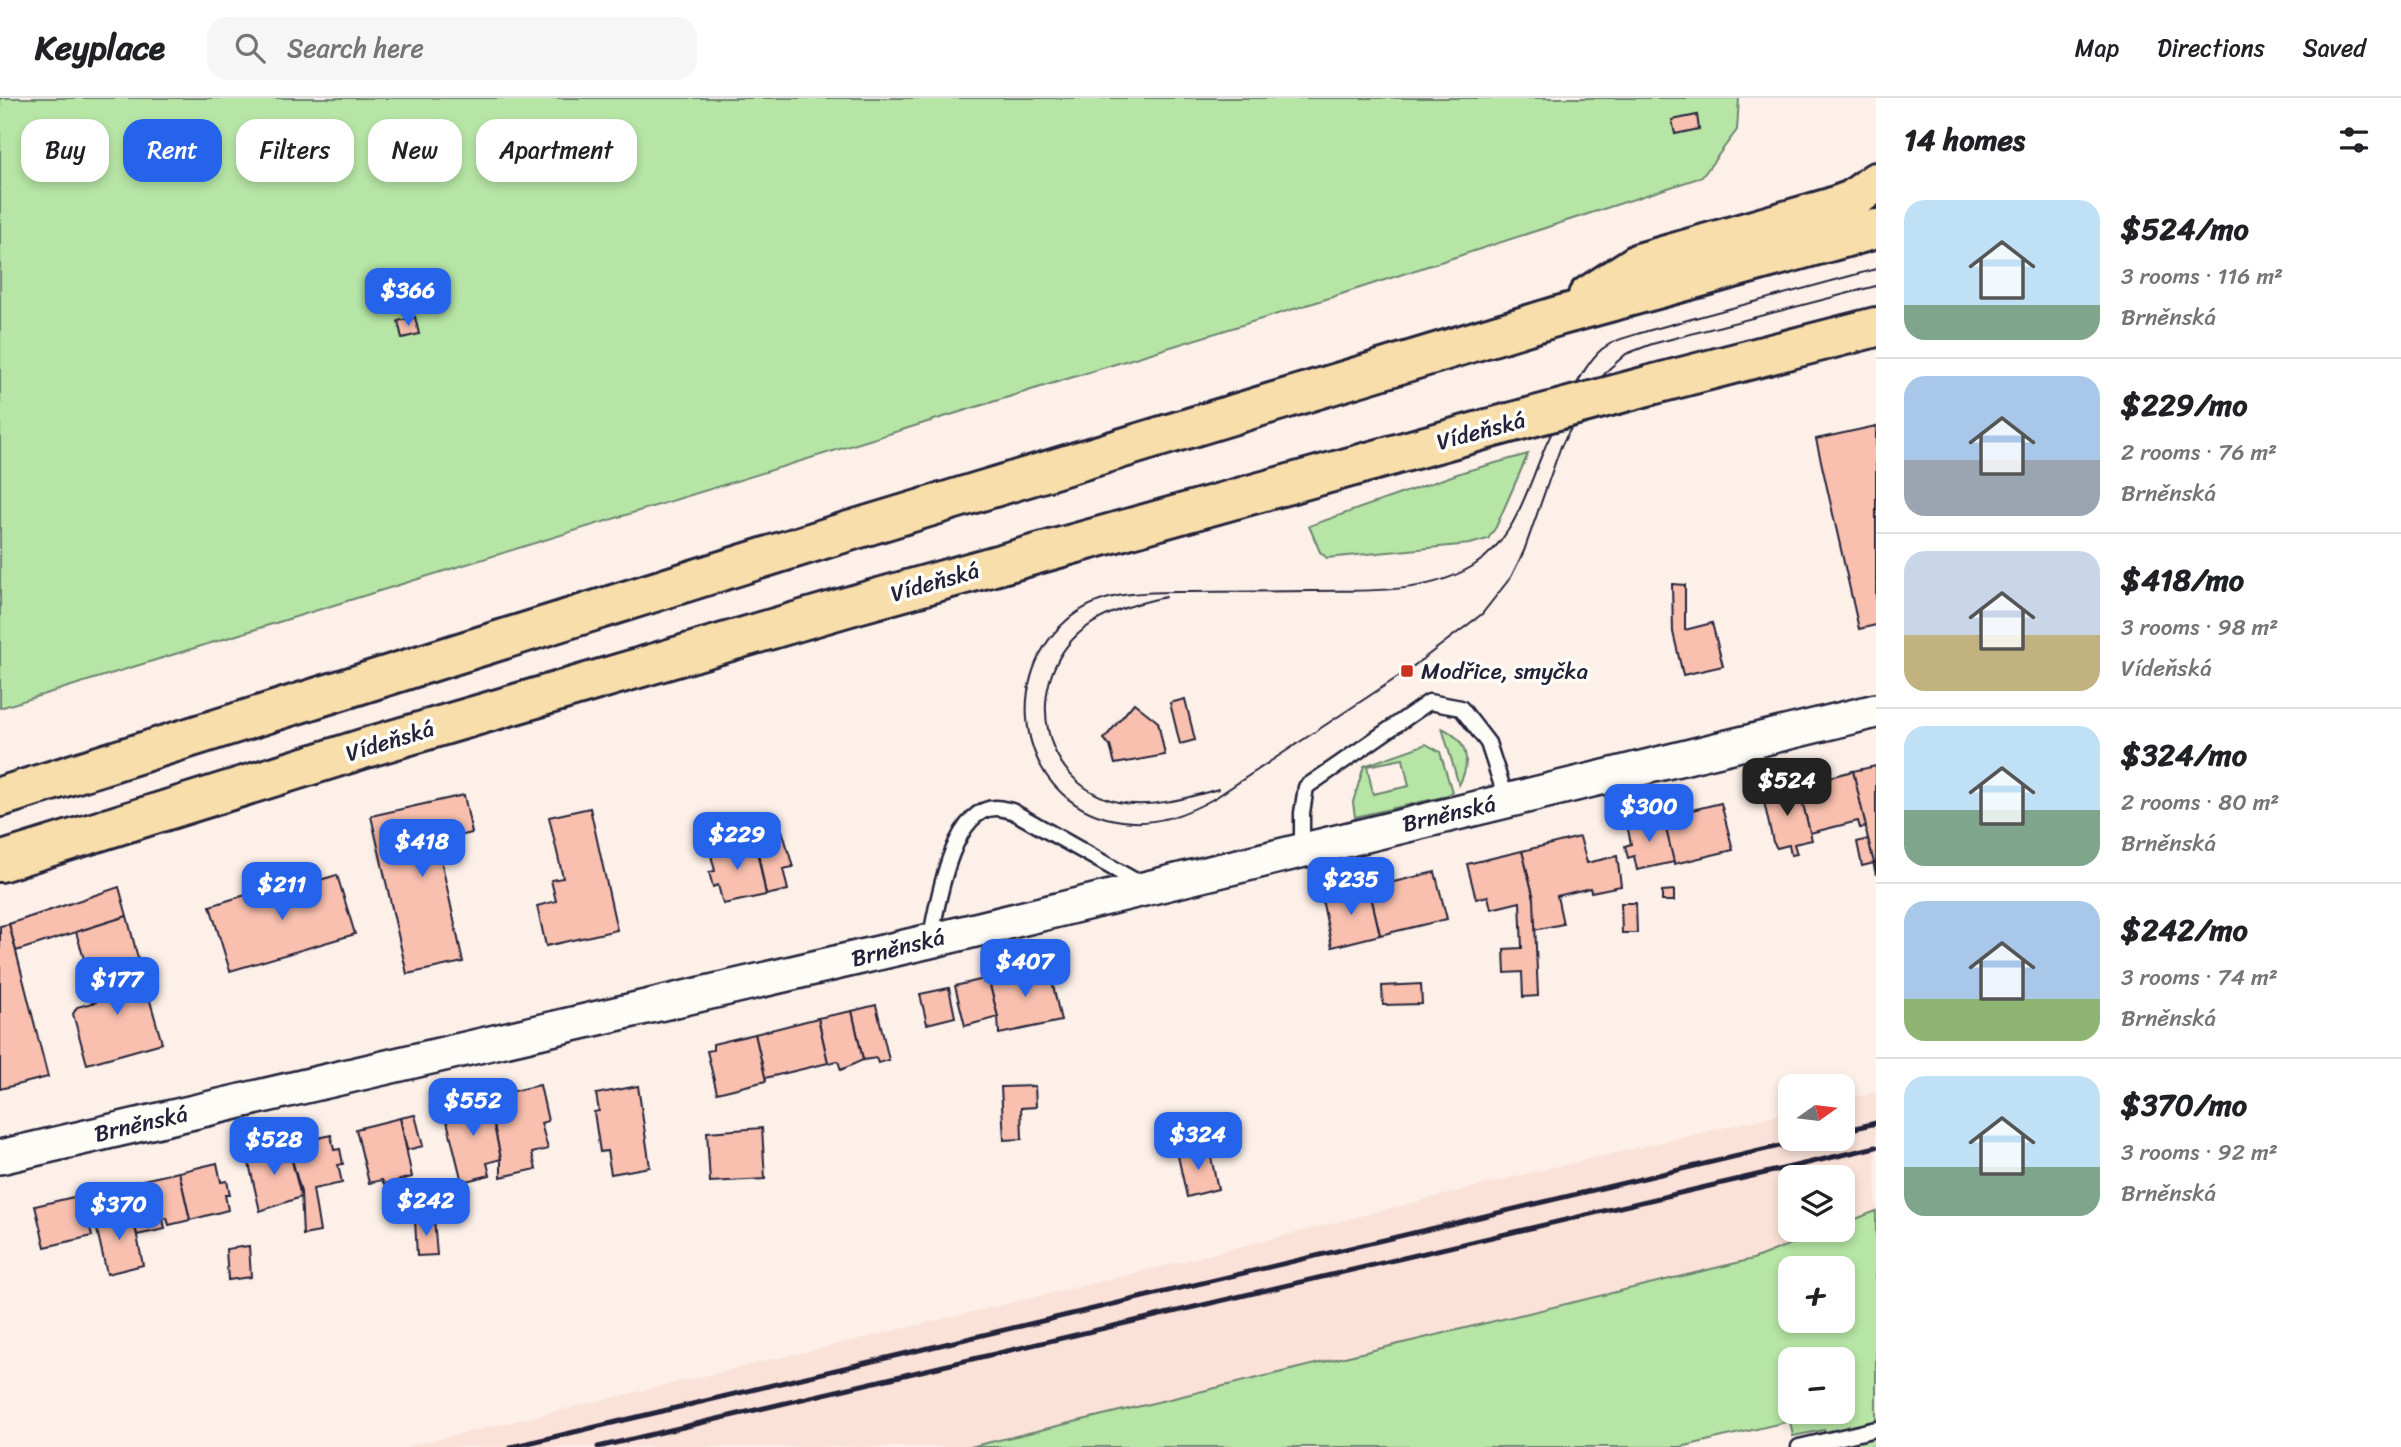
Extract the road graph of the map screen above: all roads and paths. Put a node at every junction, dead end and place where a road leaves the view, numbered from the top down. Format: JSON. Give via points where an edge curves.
{"nodes":[{"id":1,"x":1876,"y":182,"type":"edge"},
{"id":2,"x":1876,"y":229,"type":"edge"},
{"id":3,"x":1558,"y":316,"type":"junction"},
{"id":4,"x":1876,"y":327,"type":"edge"},
{"id":5,"x":1876,"y":711,"type":"edge"},
{"id":6,"x":45,"y":783,"type":"junction"},
{"id":7,"x":0,"y":786,"type":"edge"},
{"id":8,"x":0,"y":797,"type":"edge"},
{"id":9,"x":1507,"y":801,"type":"junction"},
{"id":10,"x":1302,"y":850,"type":"junction"},
{"id":11,"x":0,"y":862,"type":"edge"},
{"id":12,"x":1145,"y":887,"type":"junction"},
{"id":13,"x":930,"y":941,"type":"junction"},
{"id":14,"x":0,"y":1157,"type":"edge"},
{"id":15,"x":1876,"y":1429,"type":"edge"},
{"id":16,"x":1799,"y":1447,"type":"edge"}],
"edges":[{"from":1,"to":3,"type":"highway","via":[[1852,200],[1830,208],[1639,263]]},
{"from":2,"to":3,"type":"highway"},
{"from":3,"to":6,"type":"highway","via":[[862,527]]},
{"from":4,"to":11,"type":"highway","name":"Vídeňská","bridge":true,"via":[[1498,426],[857,604],[372,746]]},
{"from":5,"to":9,"type":"street","name":"Brněnská"},
{"from":6,"to":7,"type":"highway"},
{"from":6,"to":8,"type":"highway"},
{"from":9,"to":10,"type":"street","name":"Brněnská"},
{"from":9,"to":10,"type":"lane","via":[[1489,743],[1461,708],[1429,702],[1306,787]]},
{"from":10,"to":12,"type":"street","name":"Brněnská"},
{"from":12,"to":13,"type":"street","name":"Brněnská"},
{"from":12,"to":13,"type":"lane","via":[[1012,811],[995,808],[978,813],[967,823],[944,872]]},
{"from":13,"to":14,"type":"street","name":"Brněnská"},
{"from":15,"to":16,"type":"lane"}]}
